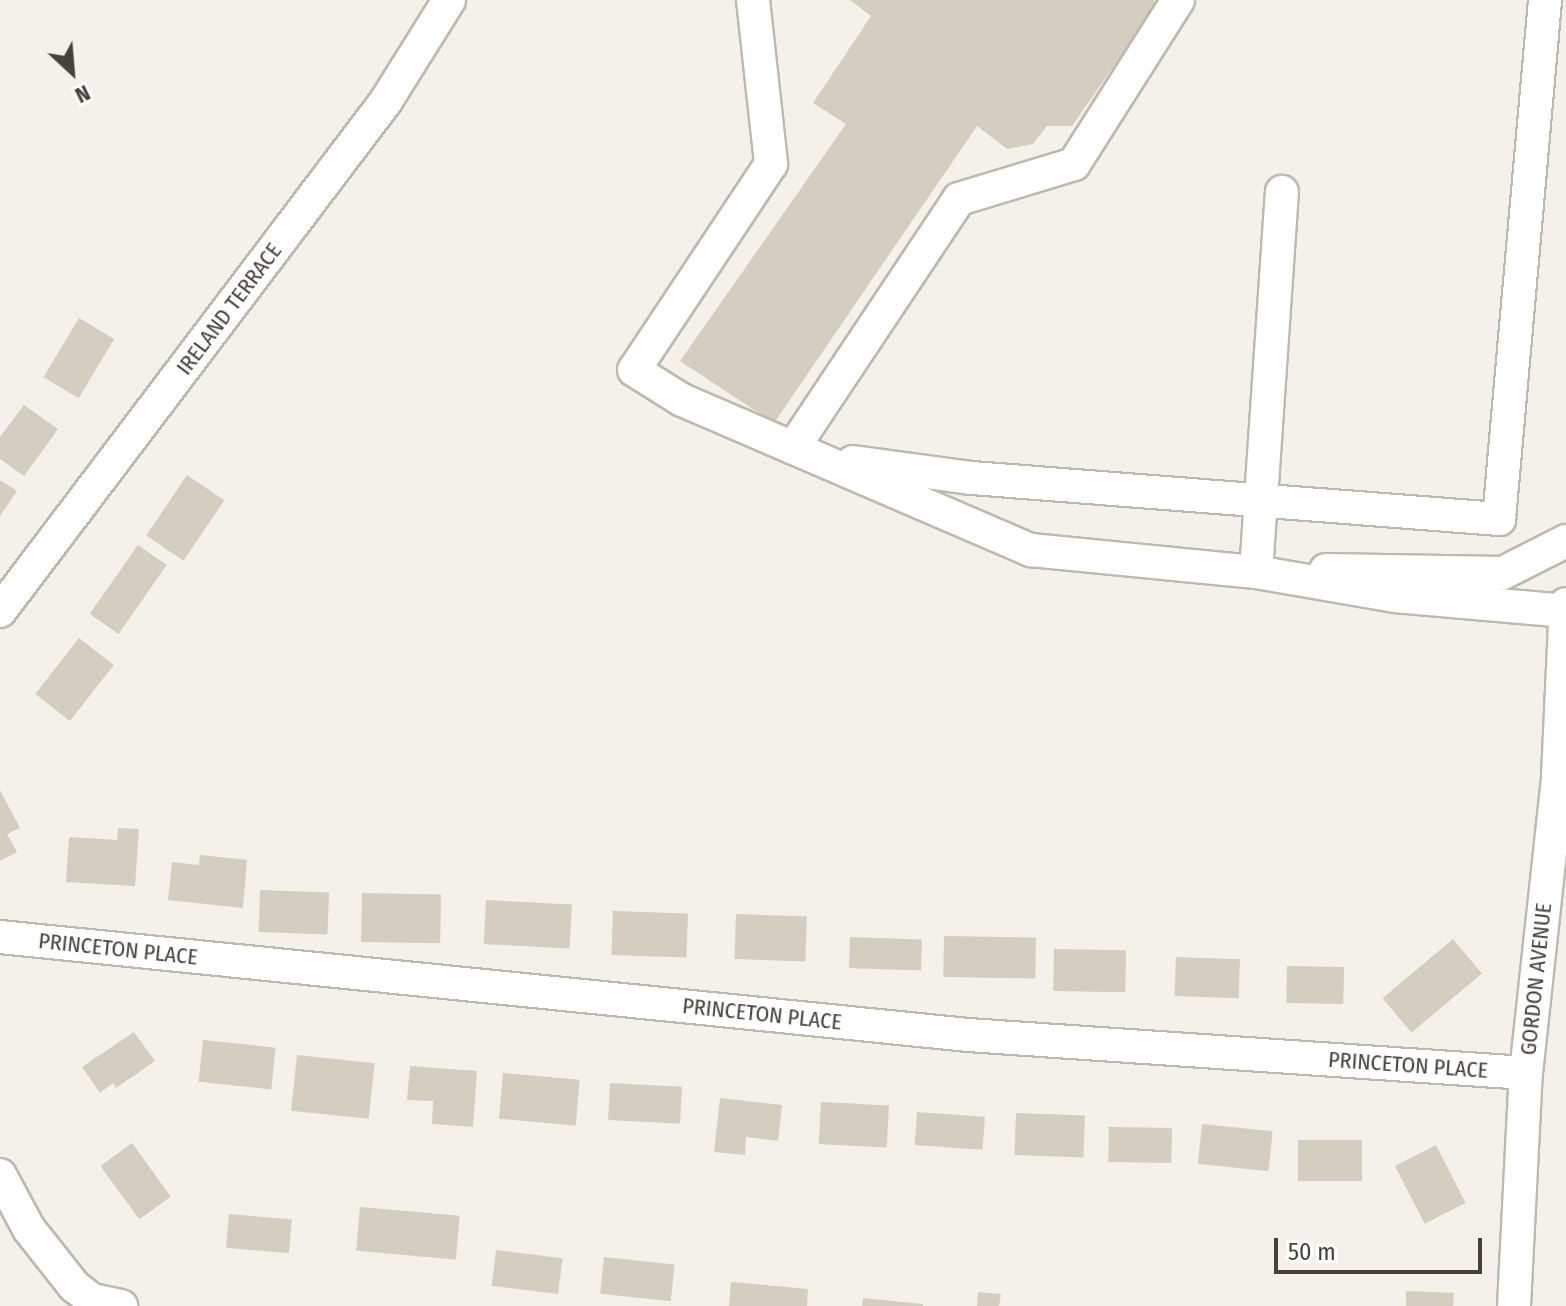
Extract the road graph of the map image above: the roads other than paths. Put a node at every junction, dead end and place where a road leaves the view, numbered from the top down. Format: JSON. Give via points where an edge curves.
{"nodes":[{"id":1,"x":449,"y":0,"type":"edge"},
{"id":2,"x":753,"y":0,"type":"edge"},
{"id":3,"x":1178,"y":0,"type":"edge"},
{"id":4,"x":1545,"y":0,"type":"edge"},
{"id":5,"x":1282,"y":192,"type":"dead end"},
{"id":6,"x":804,"y":452,"type":"junction"},
{"id":7,"x":1261,"y":498,"type":"junction"},
{"id":8,"x":1566,"y":541,"type":"edge"},
{"id":9,"x":1256,"y":572,"type":"junction"},
{"id":10,"x":1566,"y":604,"type":"edge"},
{"id":11,"x":0,"y":611,"type":"edge"},
{"id":12,"x":1566,"y":611,"type":"edge"},
{"id":13,"x":1562,"y":777,"type":"edge"},
{"id":14,"x":0,"y":937,"type":"edge"},
{"id":15,"x":1526,"y":1073,"type":"junction"},
{"id":16,"x":0,"y":1175,"type":"edge"},
{"id":17,"x":121,"y":1306,"type":"edge"},
{"id":18,"x":1514,"y":1306,"type":"edge"}],
"edges":[{"from":1,"to":11,"type":"street","name":"IRELAND TERRACE","via":[[386,101]]},
{"from":2,"to":6,"type":"street","via":[[771,164],[634,370],[682,400]]},
{"from":3,"to":6,"type":"street","via":[[1074,164],[959,199]]},
{"from":4,"to":7,"type":"street","via":[[1499,519]]},
{"from":5,"to":7,"type":"street"},
{"from":6,"to":7,"type":"street","via":[[972,478]]},
{"from":6,"to":9,"type":"street","via":[[1031,550]]},
{"from":7,"to":9,"type":"street"},
{"from":8,"to":9,"type":"street","via":[[1503,573],[1401,568]]},
{"from":9,"to":12,"type":"street","via":[[1395,596]]},
{"from":10,"to":12,"type":"street","name":"GORDON AVENUE"},
{"from":12,"to":13,"type":"street","name":"GORDON AVENUE"},
{"from":13,"to":15,"type":"street","name":"GORDON AVENUE"},
{"from":14,"to":15,"type":"street","name":"PRINCETON PLACE","via":[[968,1035]]},
{"from":15,"to":18,"type":"street","name":"GORDON AVENUE"},
{"from":16,"to":17,"type":"street","via":[[29,1229],[74,1286],[92,1300]]}]}
